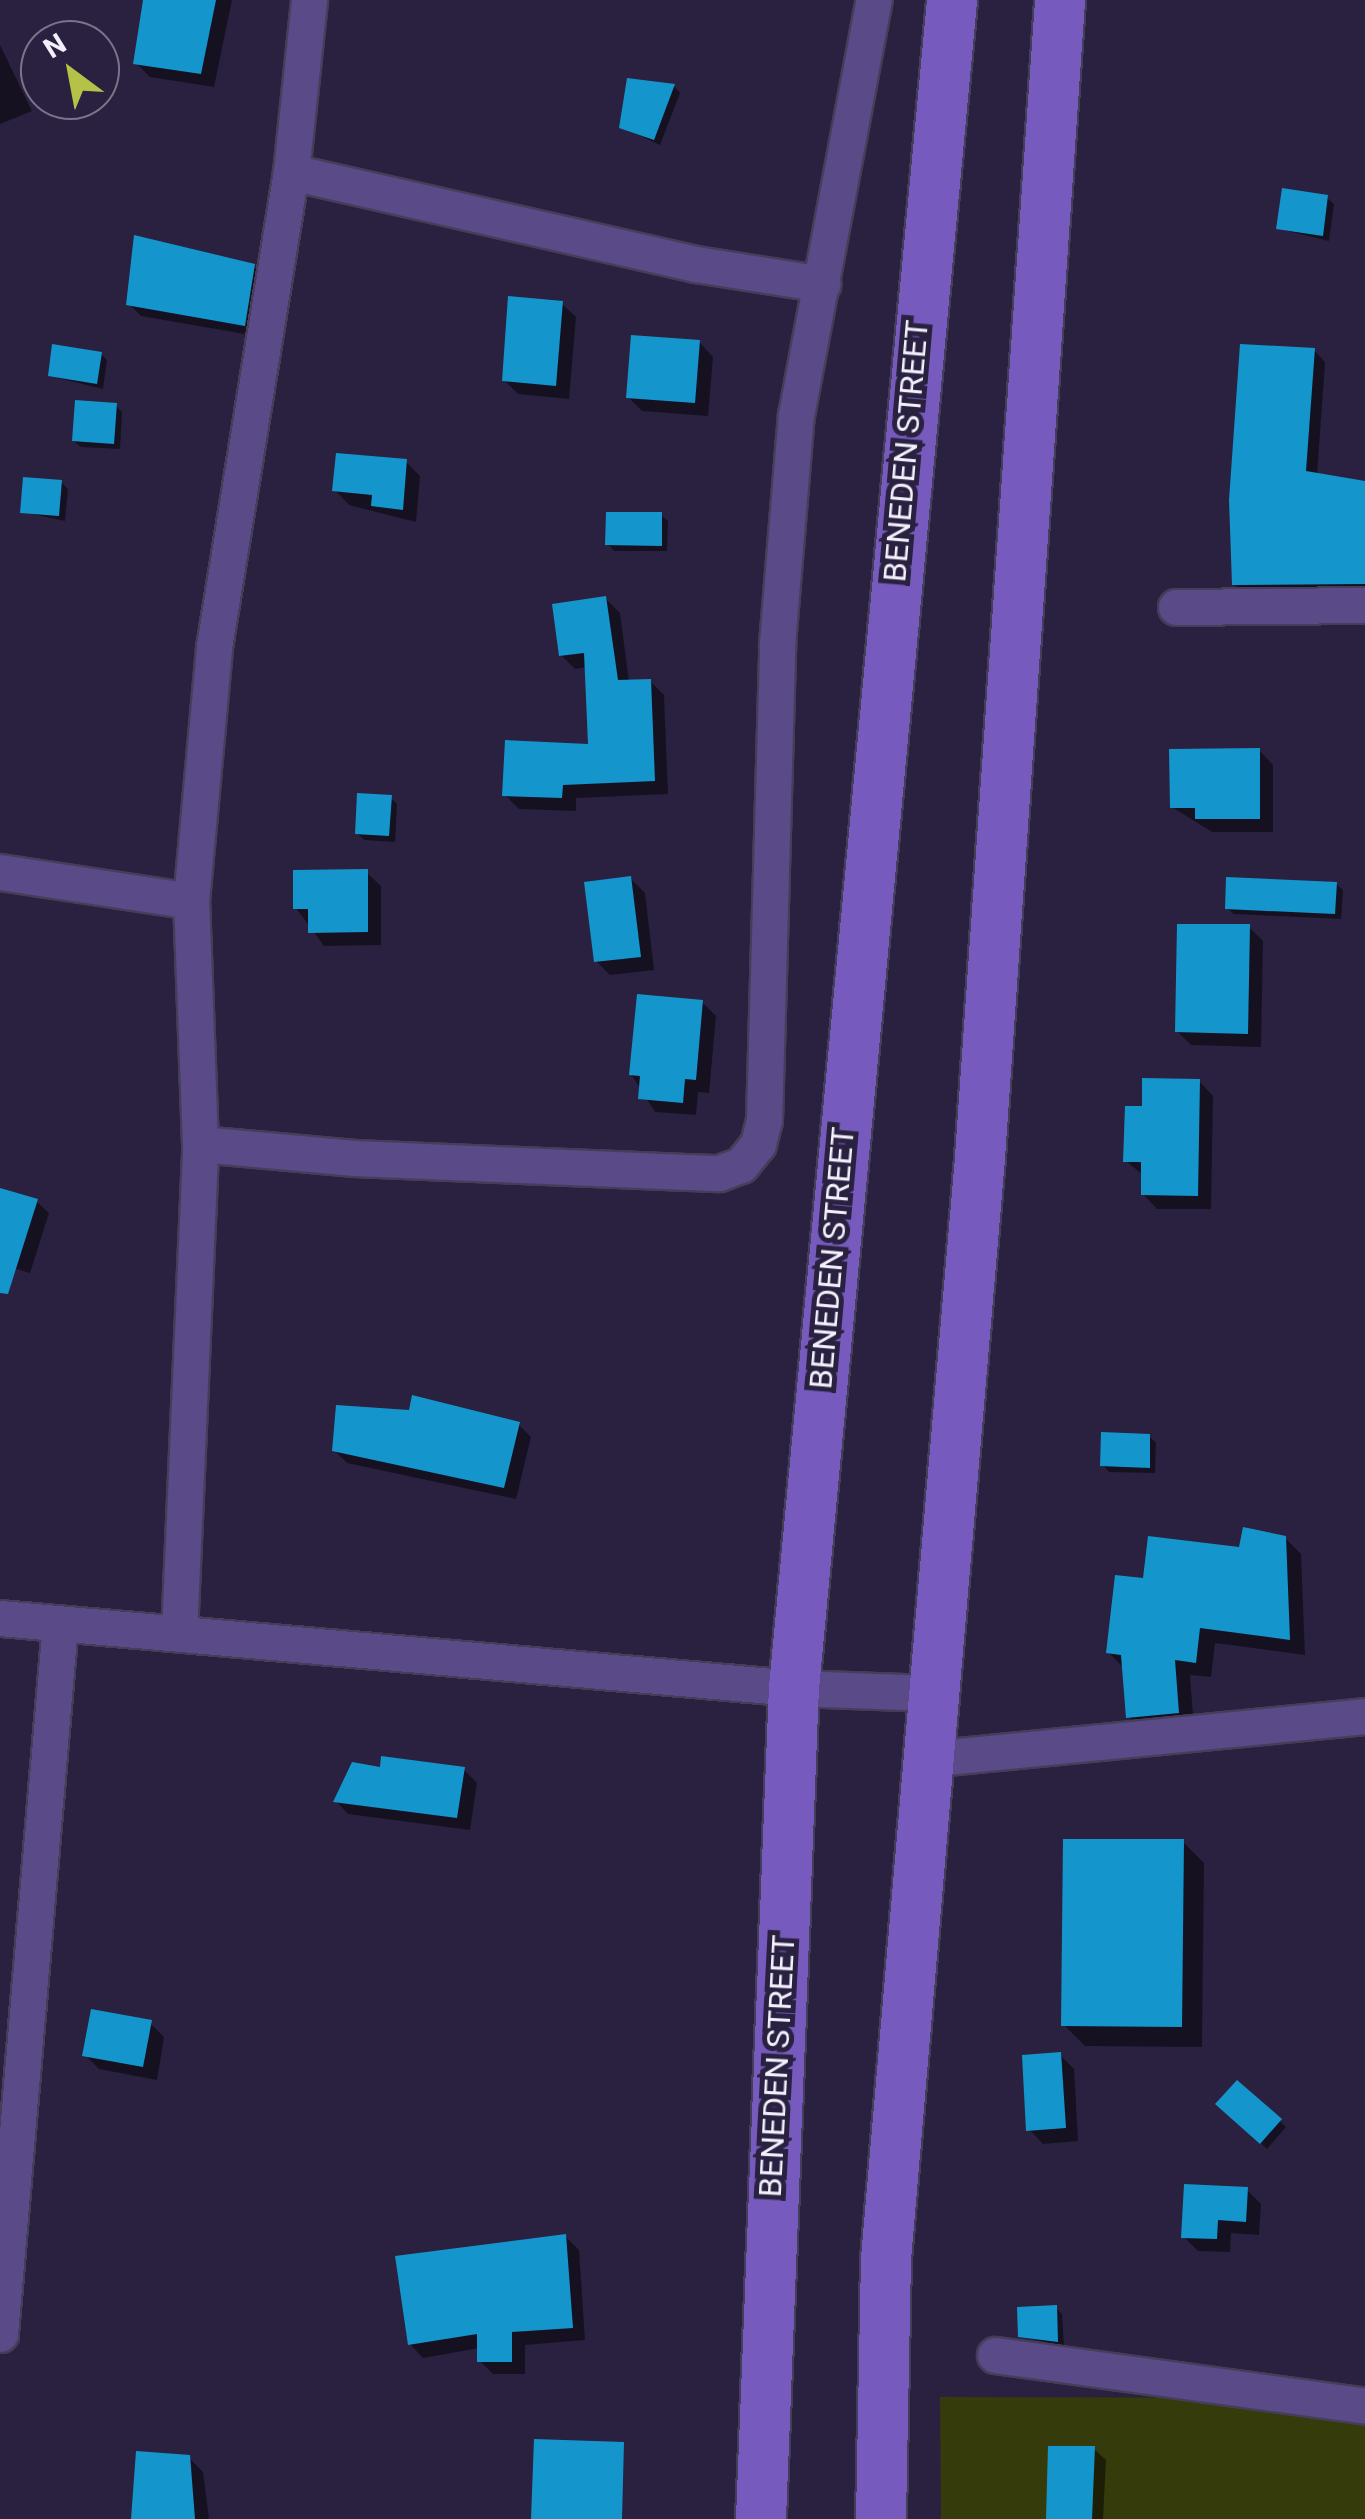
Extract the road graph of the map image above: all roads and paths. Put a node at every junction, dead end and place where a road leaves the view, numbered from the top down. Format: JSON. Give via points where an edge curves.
{"nodes":[{"id":1,"x":309,"y":0,"type":"edge"},
{"id":2,"x":874,"y":0,"type":"edge"},
{"id":3,"x":952,"y":0,"type":"edge"},
{"id":4,"x":1060,"y":0,"type":"edge"},
{"id":5,"x":290,"y":172,"type":"junction"},
{"id":6,"x":822,"y":284,"type":"junction"},
{"id":7,"x":1365,"y":604,"type":"edge"},
{"id":8,"x":1176,"y":607,"type":"dead end"},
{"id":9,"x":0,"y":872,"type":"edge"},
{"id":10,"x":191,"y":901,"type":"junction"},
{"id":11,"x":200,"y":1144,"type":"junction"},
{"id":12,"x":0,"y":1618,"type":"edge"},
{"id":13,"x":60,"y":1624,"type":"junction"},
{"id":14,"x":179,"y":1634,"type":"junction"},
{"id":15,"x":794,"y":1688,"type":"junction"},
{"id":16,"x":932,"y":1694,"type":"junction"},
{"id":17,"x":1365,"y":1716,"type":"edge"},
{"id":18,"x":928,"y":1759,"type":"junction"},
{"id":19,"x":0,"y":2334,"type":"edge"},
{"id":20,"x":995,"y":2355,"type":"dead end"},
{"id":21,"x":1365,"y":2406,"type":"edge"},
{"id":22,"x":761,"y":2519,"type":"edge"},
{"id":23,"x":881,"y":2519,"type":"edge"}],
"edges":[{"from":1,"to":5,"type":"street"},
{"from":2,"to":6,"type":"street"},
{"from":3,"to":15,"type":"main road","name":"BENEDEN STREET"},
{"from":4,"to":16,"type":"main road","via":[[980,1157]]},
{"from":5,"to":6,"type":"street","via":[[696,264]]},
{"from":5,"to":10,"type":"street","via":[[214,647]]},
{"from":6,"to":11,"type":"street","via":[[796,415],[777,644],[764,1120],[758,1144],[741,1164],[720,1173],[354,1158]]},
{"from":7,"to":8,"type":"street"},
{"from":9,"to":10,"type":"street"},
{"from":10,"to":11,"type":"street"},
{"from":11,"to":14,"type":"street"},
{"from":12,"to":13,"type":"street"},
{"from":13,"to":14,"type":"street"},
{"from":13,"to":19,"type":"street"},
{"from":14,"to":15,"type":"street"},
{"from":15,"to":16,"type":"street"},
{"from":15,"to":22,"type":"main road","name":"BENEDEN STREET"},
{"from":16,"to":18,"type":"main road"},
{"from":17,"to":18,"type":"street"},
{"from":18,"to":23,"type":"main road","via":[[886,2259]]},
{"from":20,"to":21,"type":"street"}]}
